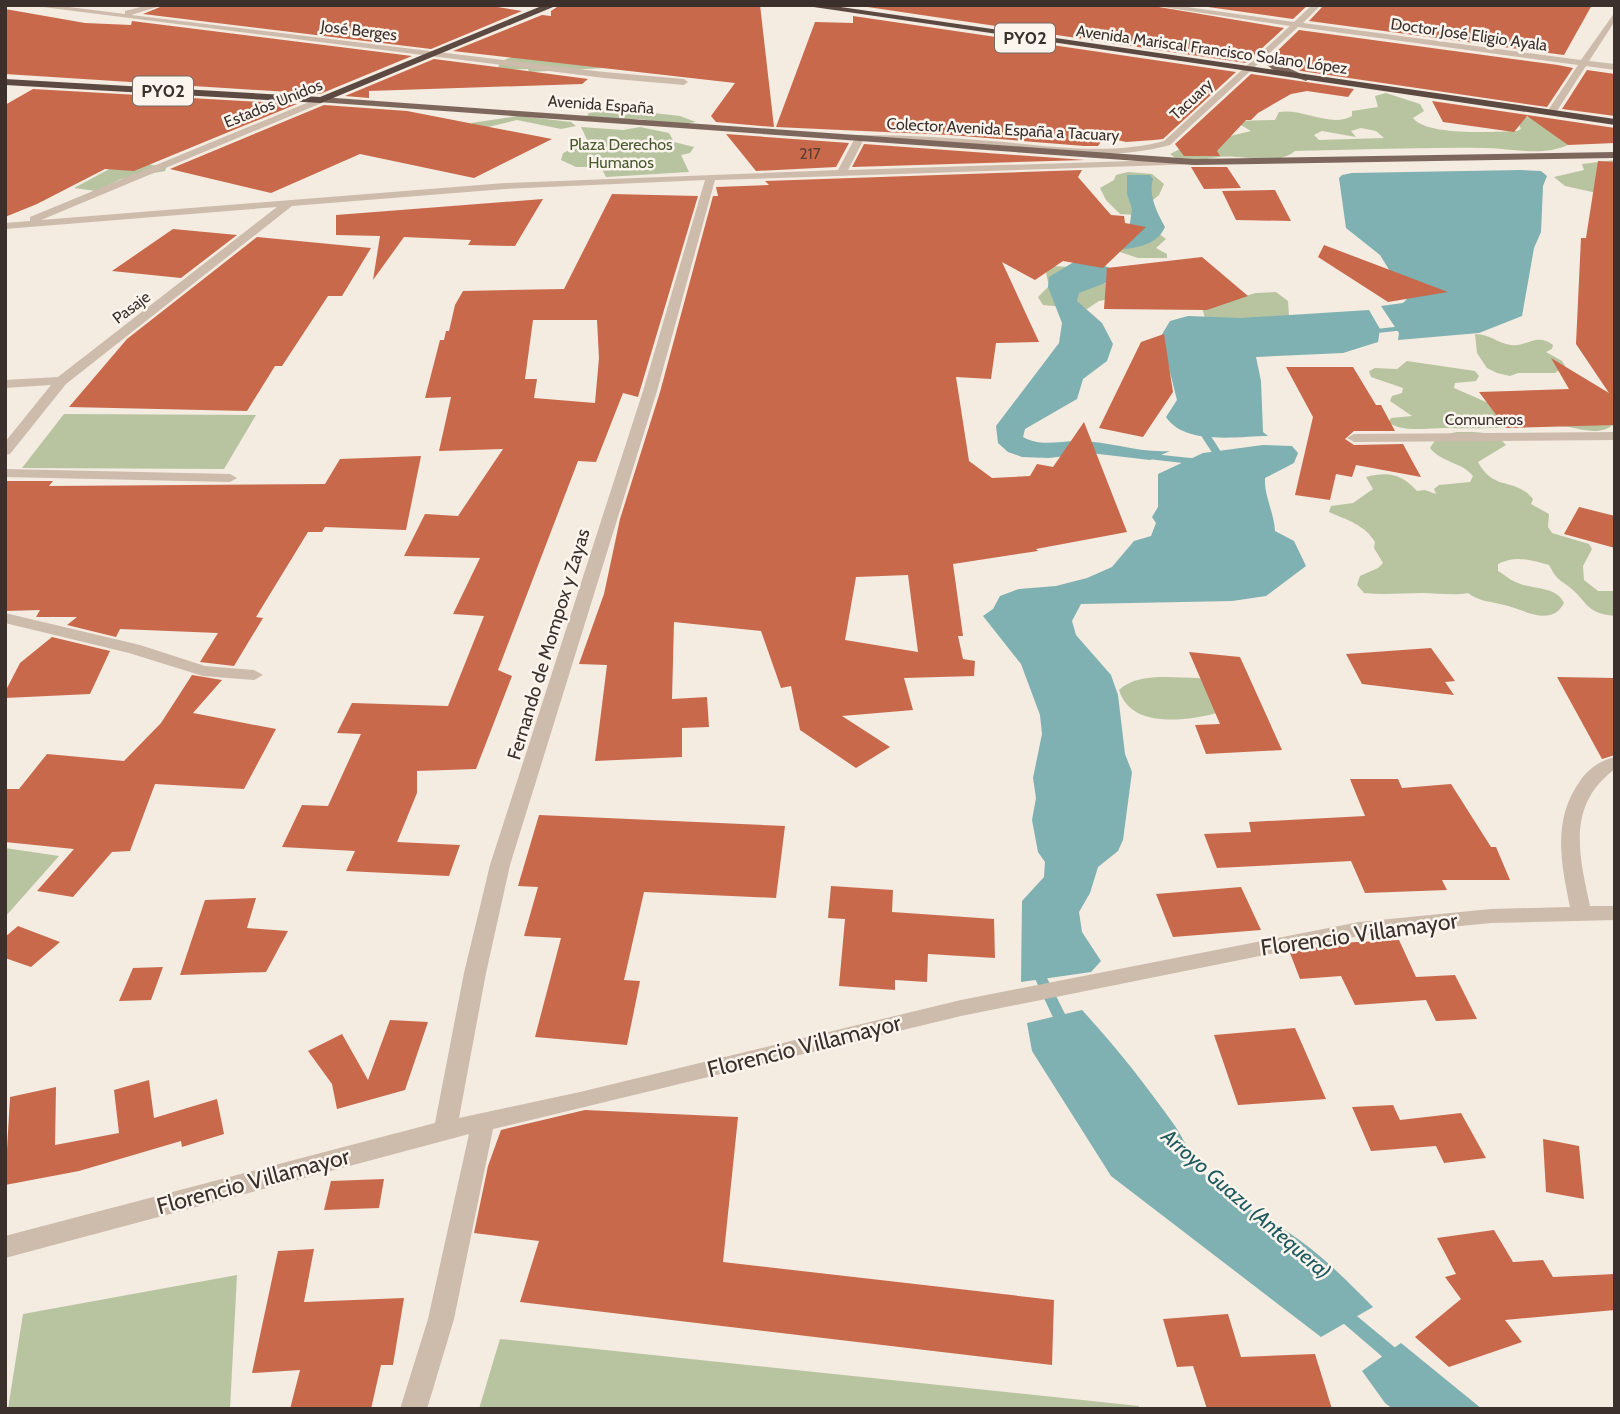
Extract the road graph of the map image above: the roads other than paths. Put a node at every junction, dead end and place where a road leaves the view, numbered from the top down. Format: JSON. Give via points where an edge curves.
{"nodes":[{"id":1,"x":31,"y":5,"type":"edge"},
{"id":2,"x":159,"y":5,"type":"edge"},
{"id":3,"x":553,"y":5,"type":"edge"},
{"id":4,"x":805,"y":5,"type":"edge"},
{"id":5,"x":1153,"y":5,"type":"edge"},
{"id":6,"x":1317,"y":5,"type":"edge"},
{"id":7,"x":1615,"y":14,"type":"edge"},
{"id":8,"x":120,"y":16,"type":"junction"},
{"id":9,"x":1296,"y":24,"type":"junction"},
{"id":10,"x":1265,"y":52,"type":"junction"},
{"id":11,"x":436,"y":53,"type":"junction"},
{"id":12,"x":1583,"y":63,"type":"junction"},
{"id":13,"x":1615,"y":67,"type":"edge"},
{"id":14,"x":1245,"y":70,"type":"junction"},
{"id":15,"x":1306,"y":78,"type":"junction"},
{"id":16,"x":5,"y":82,"type":"edge"},
{"id":17,"x":684,"y":82,"type":"dead end"},
{"id":18,"x":321,"y":100,"type":"junction"},
{"id":19,"x":1552,"y":112,"type":"junction"},
{"id":20,"x":1615,"y":122,"type":"edge"},
{"id":21,"x":860,"y":138,"type":"junction"},
{"id":22,"x":1144,"y":149,"type":"joint"},
{"id":23,"x":1615,"y":155,"type":"edge"},
{"id":24,"x":1194,"y":162,"type":"junction"},
{"id":25,"x":841,"y":173,"type":"junction"},
{"id":26,"x":711,"y":177,"type":"junction"},
{"id":27,"x":291,"y":202,"type":"junction"},
{"id":28,"x":18,"y":225,"type":"junction"},
{"id":29,"x":5,"y":228,"type":"edge"},
{"id":30,"x":61,"y":381,"type":"junction"},
{"id":31,"x":5,"y":384,"type":"edge"},
{"id":32,"x":23,"y":430,"type":"junction"},
{"id":33,"x":5,"y":431,"type":"edge"},
{"id":34,"x":1615,"y":436,"type":"edge"},
{"id":35,"x":1354,"y":438,"type":"dead end"},
{"id":36,"x":5,"y":451,"type":"edge"},
{"id":37,"x":5,"y":473,"type":"edge"},
{"id":38,"x":230,"y":478,"type":"dead end"},
{"id":39,"x":5,"y":618,"type":"edge"},
{"id":40,"x":254,"y":675,"type":"dead end"},
{"id":41,"x":1613,"y":763,"type":"edge"},
{"id":42,"x":1615,"y":913,"type":"edge"},
{"id":43,"x":1583,"y":914,"type":"junction"},
{"id":44,"x":483,"y":1121,"type":"junction"},
{"id":45,"x":446,"y":1130,"type":"junction"},
{"id":46,"x":5,"y":1247,"type":"edge"},
{"id":47,"x":412,"y":1409,"type":"edge"}],
"edges":[{"from":1,"to":8,"type":"street","name":"José Berges"},
{"from":2,"to":8,"type":"street"},
{"from":3,"to":11,"type":"highway","name":"Estados Unidos"},
{"from":4,"to":14,"type":"highway","name":"Avenida Mariscal Francisco Solano López","number":"PY02"},
{"from":5,"to":9,"type":"street","name":"Doctor José Eligio Ayala"},
{"from":6,"to":9,"type":"street","name":"Tacuary"},
{"from":7,"to":12,"type":"street"},
{"from":8,"to":11,"type":"street","name":"José Berges"},
{"from":9,"to":10,"type":"street","name":"Tacuary"},
{"from":9,"to":12,"type":"street","name":"Doctor José Eligio Ayala"},
{"from":10,"to":14,"type":"street","name":"Tacuary"},
{"from":10,"to":15,"type":"main road","via":[[1265,60],[1275,67]]},
{"from":11,"to":17,"type":"street","name":"José Berges"},
{"from":11,"to":18,"type":"highway","name":"Estados Unidos"},
{"from":12,"to":13,"type":"street","name":"Doctor José Eligio Ayala"},
{"from":12,"to":19,"type":"street"},
{"from":14,"to":15,"type":"highway","name":"Avenida Mariscal Francisco Solano López","number":"PY02"},
{"from":14,"to":22,"type":"street","name":"Tacuary","via":[[1167,143]]},
{"from":15,"to":19,"type":"highway","name":"Avenida Mariscal Francisco Solano López","number":"PY02"},
{"from":16,"to":18,"type":"highway","name":"Avenida España","number":"PY02"},
{"from":18,"to":21,"type":"main road","name":"Avenida España","number":"PY02"},
{"from":18,"to":28,"type":"street","name":"Estados Unidos"},
{"from":19,"to":20,"type":"highway","name":"Avenida Mariscal Francisco Solano López","number":"PY02"},
{"from":21,"to":22,"type":"street","name":"Colector Avenida España a Tacuary"},
{"from":21,"to":24,"type":"main road","name":"Avenida España","number":"PY02"},
{"from":21,"to":25,"type":"street"},
{"from":23,"to":24,"type":"main road","number":"PY02"},
{"from":24,"to":25,"type":"street"},
{"from":25,"to":26,"type":"street"},
{"from":26,"to":27,"type":"street"},
{"from":26,"to":45,"type":"street","name":"Fernando de Mompox y Zayas","via":[[650,391],[500,865]]},
{"from":27,"to":28,"type":"street"},
{"from":27,"to":30,"type":"street","name":"Pasaje"},
{"from":28,"to":29,"type":"street","name":"Estados Unidos"},
{"from":30,"to":31,"type":"street"},
{"from":30,"to":32,"type":"street","name":"Pasaje"},
{"from":32,"to":33,"type":"street"},
{"from":32,"to":36,"type":"street","name":"Pasaje"},
{"from":34,"to":35,"type":"street","name":"Comuneros"},
{"from":37,"to":38,"type":"street"},
{"from":39,"to":40,"type":"street","via":[[203,671]]},
{"from":41,"to":43,"type":"street","via":[[1588,781],[1573,810],[1570,860]]},
{"from":42,"to":43,"type":"street","name":"Florencio Villamayor"},
{"from":43,"to":44,"type":"street","name":"Florencio Villamayor","via":[[1491,916],[1359,929],[961,1008]]},
{"from":44,"to":45,"type":"street","name":"Florencio Villamayor"},
{"from":44,"to":47,"type":"street","via":[[441,1319]]},
{"from":45,"to":46,"type":"street","name":"Florencio Villamayor"}]}
